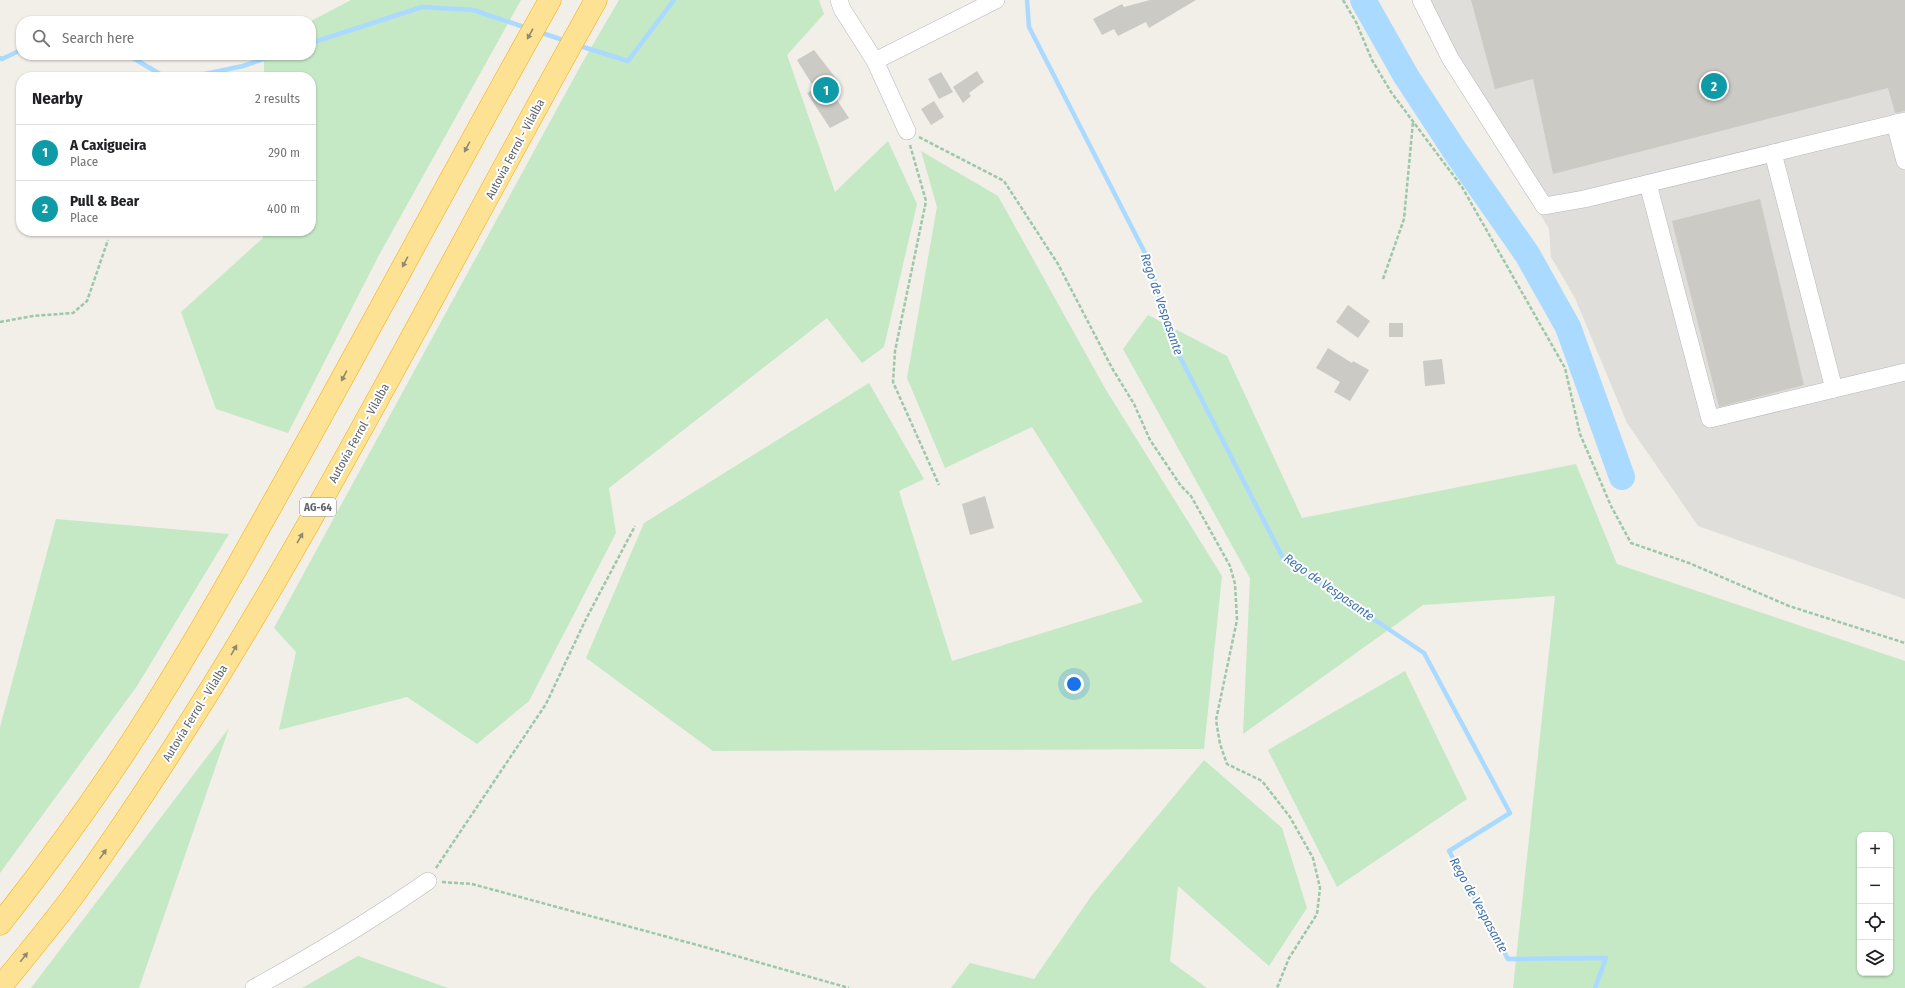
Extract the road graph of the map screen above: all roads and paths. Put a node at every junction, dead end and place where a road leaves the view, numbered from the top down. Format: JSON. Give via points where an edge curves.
{"nodes":[{"id":1,"x":550,"y":0,"type":"edge"},
{"id":2,"x":596,"y":0,"type":"edge"},
{"id":3,"x":839,"y":0,"type":"edge"},
{"id":4,"x":996,"y":0,"type":"edge"},
{"id":5,"x":1343,"y":0,"type":"edge"},
{"id":6,"x":1421,"y":0,"type":"edge"},
{"id":7,"x":875,"y":61,"type":"junction"},
{"id":8,"x":1413,"y":121,"type":"junction"},
{"id":9,"x":1900,"y":122,"type":"edge"},
{"id":10,"x":906,"y":131,"type":"junction"},
{"id":11,"x":1773,"y":153,"type":"junction"},
{"id":12,"x":1905,"y":161,"type":"edge"},
{"id":13,"x":1648,"y":184,"type":"junction"},
{"id":14,"x":108,"y":240,"type":"dead end"},
{"id":15,"x":1383,"y":279,"type":"dead end"},
{"id":16,"x":0,"y":322,"type":"edge"},
{"id":17,"x":1905,"y":372,"type":"edge"},
{"id":18,"x":1834,"y":389,"type":"junction"},
{"id":19,"x":939,"y":485,"type":"dead end"},
{"id":20,"x":635,"y":526,"type":"dead end"},
{"id":21,"x":1905,"y":643,"type":"edge"},
{"id":22,"x":428,"y":881,"type":"junction"},
{"id":23,"x":0,"y":924,"type":"edge"},
{"id":24,"x":0,"y":988,"type":"edge"},
{"id":25,"x":254,"y":988,"type":"edge"},
{"id":26,"x":849,"y":988,"type":"edge"},
{"id":27,"x":1277,"y":988,"type":"edge"}],
"edges":[{"from":1,"to":23,"type":"highway","one_way":true,"via":[[468,144],[237,568],[178,668],[135,737],[39,874]]},
{"from":24,"to":2,"type":"highway","name":"Autovía Ferrol - Vilalba","number":"AG-64","one_way":true,"via":[[78,888],[132,811],[217,679],[352,448]]},
{"from":3,"to":7,"type":"street"},
{"from":4,"to":7,"type":"street"},
{"from":5,"to":8,"type":"path","via":[[1356,22],[1372,60],[1391,92]]},
{"from":6,"to":13,"type":"street","via":[[1450,58],[1544,206]]},
{"from":7,"to":10,"type":"street"},
{"from":8,"to":15,"type":"path","via":[[1404,219]]},
{"from":8,"to":21,"type":"path","via":[[1462,187],[1565,368],[1580,434],[1611,506],[1631,543],[1689,563],[1789,606]]},
{"from":9,"to":11,"type":"street"},
{"from":9,"to":12,"type":"street"},
{"from":10,"to":19,"type":"path","via":[[926,201],[895,351],[893,382]]},
{"from":10,"to":27,"type":"path","via":[[1004,181],[1058,264],[1112,368],[1134,404],[1150,440],[1181,486],[1191,496],[1230,566],[1235,584],[1237,620],[1216,720],[1220,744],[1227,764],[1262,781],[1290,817],[1313,858],[1320,888],[1317,914],[1289,958]]},
{"from":11,"to":13,"type":"street"},
{"from":11,"to":18,"type":"street"},
{"from":13,"to":18,"type":"street","via":[[1710,419]]},
{"from":14,"to":16,"type":"path","via":[[87,301],[73,313]]},
{"from":17,"to":18,"type":"street"},
{"from":20,"to":22,"type":"path","via":[[584,620],[546,704]]},
{"from":22,"to":25,"type":"street","via":[[316,954]]},
{"from":22,"to":26,"type":"path","via":[[472,884]]}]}
